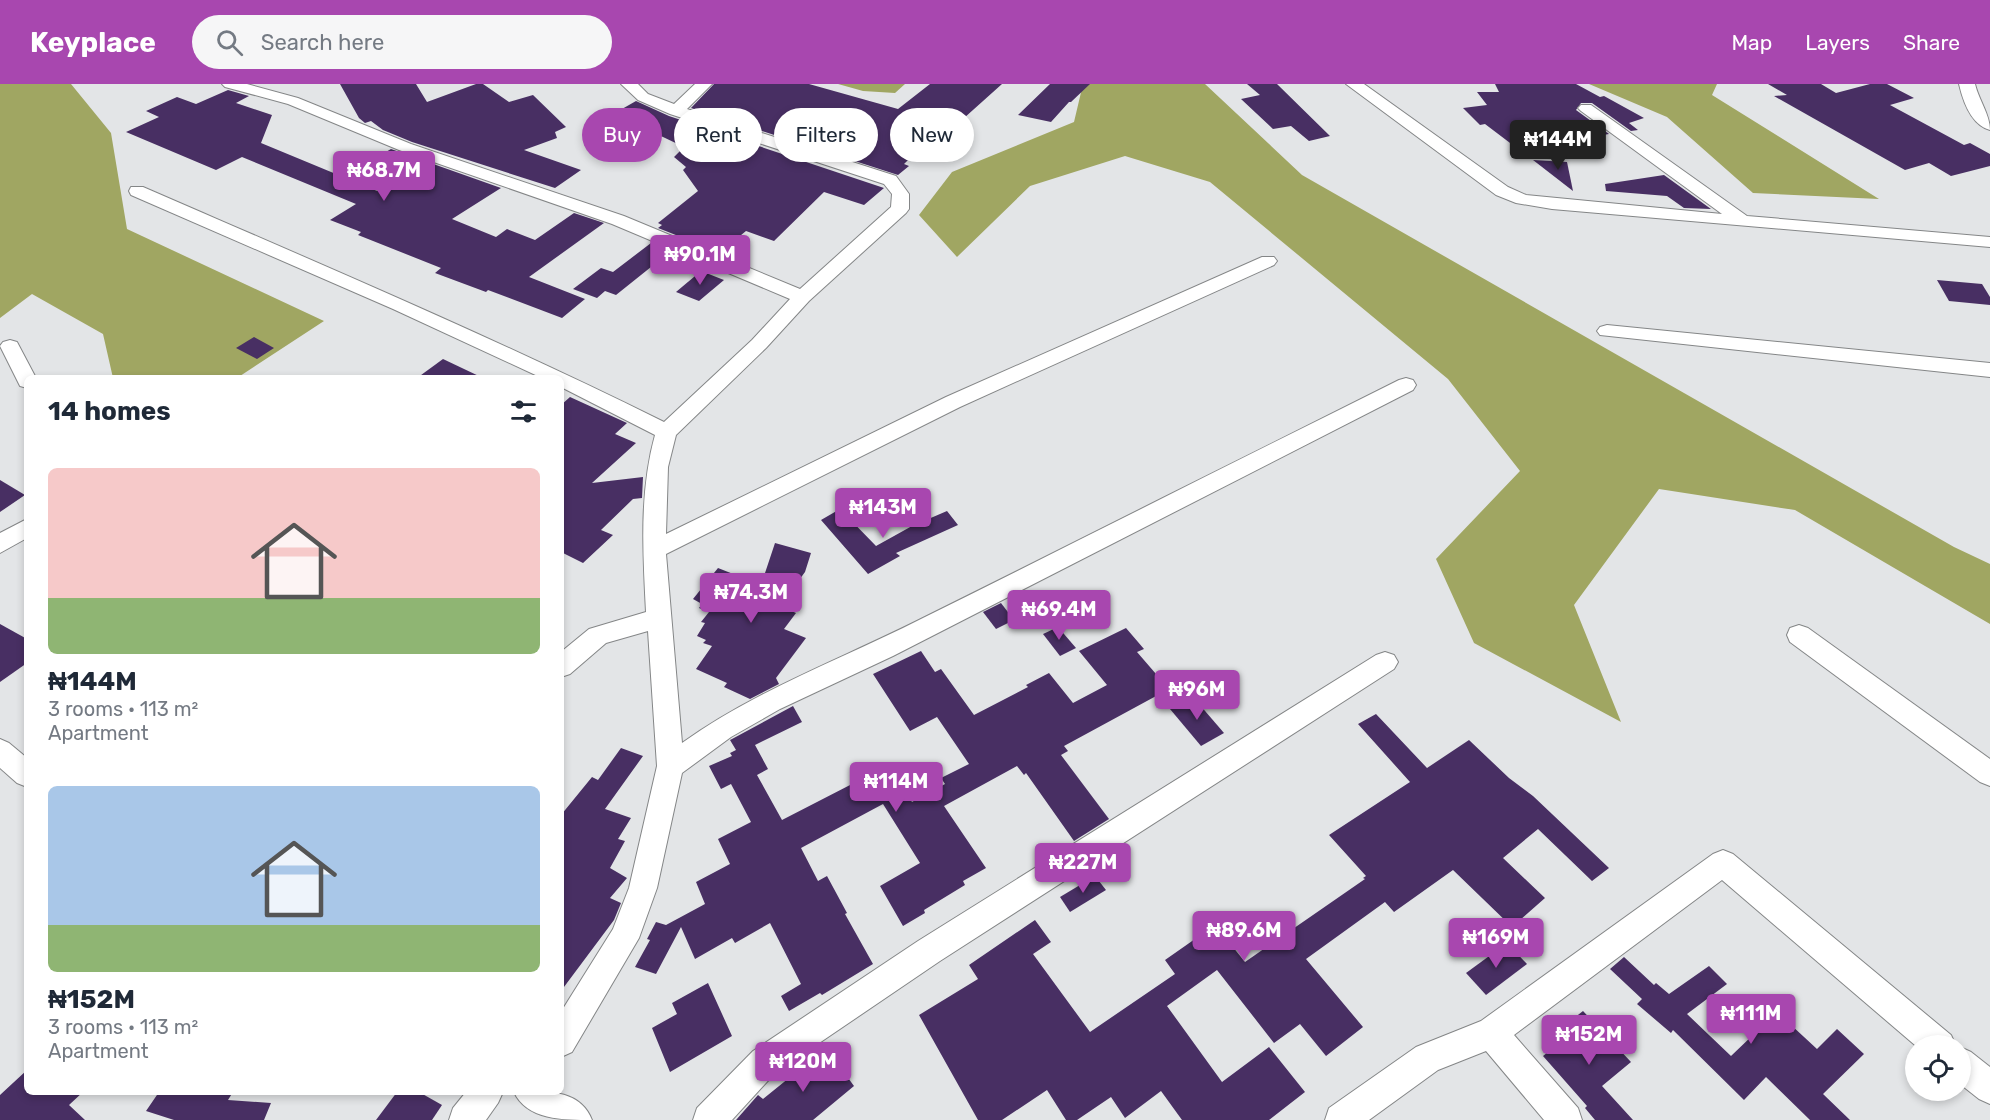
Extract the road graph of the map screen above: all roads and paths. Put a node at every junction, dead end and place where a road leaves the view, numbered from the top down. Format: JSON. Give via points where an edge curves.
{"nodes":[{"id":1,"x":285,"y":84,"type":"edge"},
{"id":2,"x":629,"y":84,"type":"edge"},
{"id":3,"x":704,"y":84,"type":"edge"},
{"id":4,"x":1354,"y":84,"type":"edge"},
{"id":5,"x":1966,"y":84,"type":"edge"},
{"id":6,"x":236,"y":85,"type":"edge"},
{"id":7,"x":270,"y":94,"type":"junction"},
{"id":8,"x":679,"y":108,"type":"edge"},
{"id":9,"x":1586,"y":108,"type":"dead end"},
{"id":10,"x":674,"y":110,"type":"edge"},
{"id":11,"x":1990,"y":125,"type":"edge"},
{"id":12,"x":762,"y":139,"type":"edge"},
{"id":13,"x":137,"y":191,"type":"dead end"},
{"id":14,"x":1742,"y":220,"type":"junction"},
{"id":15,"x":1990,"y":242,"type":"edge"},
{"id":16,"x":1268,"y":261,"type":"dead end"},
{"id":17,"x":802,"y":297,"type":"junction"},
{"id":18,"x":1607,"y":331,"type":"dead end"},
{"id":19,"x":10,"y":346,"type":"dead end"},
{"id":20,"x":1990,"y":370,"type":"edge"},
{"id":21,"x":24,"y":375,"type":"edge"},
{"id":22,"x":548,"y":375,"type":"edge"},
{"id":23,"x":564,"y":382,"type":"edge"},
{"id":24,"x":1406,"y":385,"type":"dead end"},
{"id":25,"x":666,"y":432,"type":"junction"},
{"id":26,"x":24,"y":528,"type":"edge"},
{"id":27,"x":0,"y":544,"type":"edge"},
{"id":28,"x":654,"y":550,"type":"junction"},
{"id":29,"x":658,"y":618,"type":"junction"},
{"id":30,"x":1798,"y":635,"type":"dead end"},
{"id":31,"x":1385,"y":662,"type":"dead end"},
{"id":32,"x":564,"y":664,"type":"edge"},
{"id":33,"x":0,"y":751,"type":"edge"},
{"id":34,"x":670,"y":766,"type":"junction"},
{"id":35,"x":24,"y":772,"type":"edge"},
{"id":36,"x":1990,"y":774,"type":"edge"},
{"id":37,"x":1491,"y":1033,"type":"junction"},
{"id":38,"x":1927,"y":1035,"type":"edge"},
{"id":39,"x":564,"y":1036,"type":"edge"},
{"id":40,"x":1971,"y":1072,"type":"edge"},
{"id":41,"x":1990,"y":1088,"type":"edge"},
{"id":42,"x":485,"y":1095,"type":"edge"},
{"id":43,"x":537,"y":1095,"type":"edge"},
{"id":44,"x":465,"y":1120,"type":"edge"},
{"id":45,"x":576,"y":1120,"type":"edge"},
{"id":46,"x":709,"y":1120,"type":"edge"},
{"id":47,"x":1341,"y":1120,"type":"edge"},
{"id":48,"x":1566,"y":1120,"type":"edge"}],
"edges":[{"from":1,"to":7,"type":"street"},
{"from":2,"to":10,"type":"street","via":[[643,97]]},
{"from":3,"to":8,"type":"street"},
{"from":4,"to":14,"type":"street","via":[[1502,191],[1522,199]]},
{"from":5,"to":11,"type":"street","via":[[1978,117]]},
{"from":6,"to":7,"type":"street"},
{"from":7,"to":17,"type":"street","via":[[405,147],[618,220]]},
{"from":9,"to":14,"type":"street"},
{"from":12,"to":17,"type":"street","via":[[890,180],[901,194],[900,209]]},
{"from":13,"to":22,"type":"street"},
{"from":14,"to":15,"type":"street"},
{"from":16,"to":28,"type":"street","via":[[953,402]]},
{"from":17,"to":25,"type":"street","via":[[759,344]]},
{"from":18,"to":20,"type":"street"},
{"from":19,"to":21,"type":"street"},
{"from":23,"to":25,"type":"street"},
{"from":24,"to":34,"type":"street","via":[[894,644],[771,701]]},
{"from":25,"to":28,"type":"street","via":[[657,467]]},
{"from":26,"to":27,"type":"street"},
{"from":28,"to":29,"type":"street"},
{"from":29,"to":32,"type":"street","via":[[598,636]]},
{"from":29,"to":34,"type":"street"},
{"from":30,"to":36,"type":"street"},
{"from":31,"to":46,"type":"street","via":[[929,951],[773,1055]]},
{"from":33,"to":35,"type":"street"},
{"from":34,"to":39,"type":"street","via":[[643,888],[624,938]]},
{"from":37,"to":38,"type":"street","via":[[1723,863]]},
{"from":37,"to":47,"type":"street","via":[[1427,1058]]},
{"from":37,"to":48,"type":"street"},
{"from":40,"to":41,"type":"street"},
{"from":42,"to":44,"type":"street"},
{"from":43,"to":45,"type":"street"}]}
